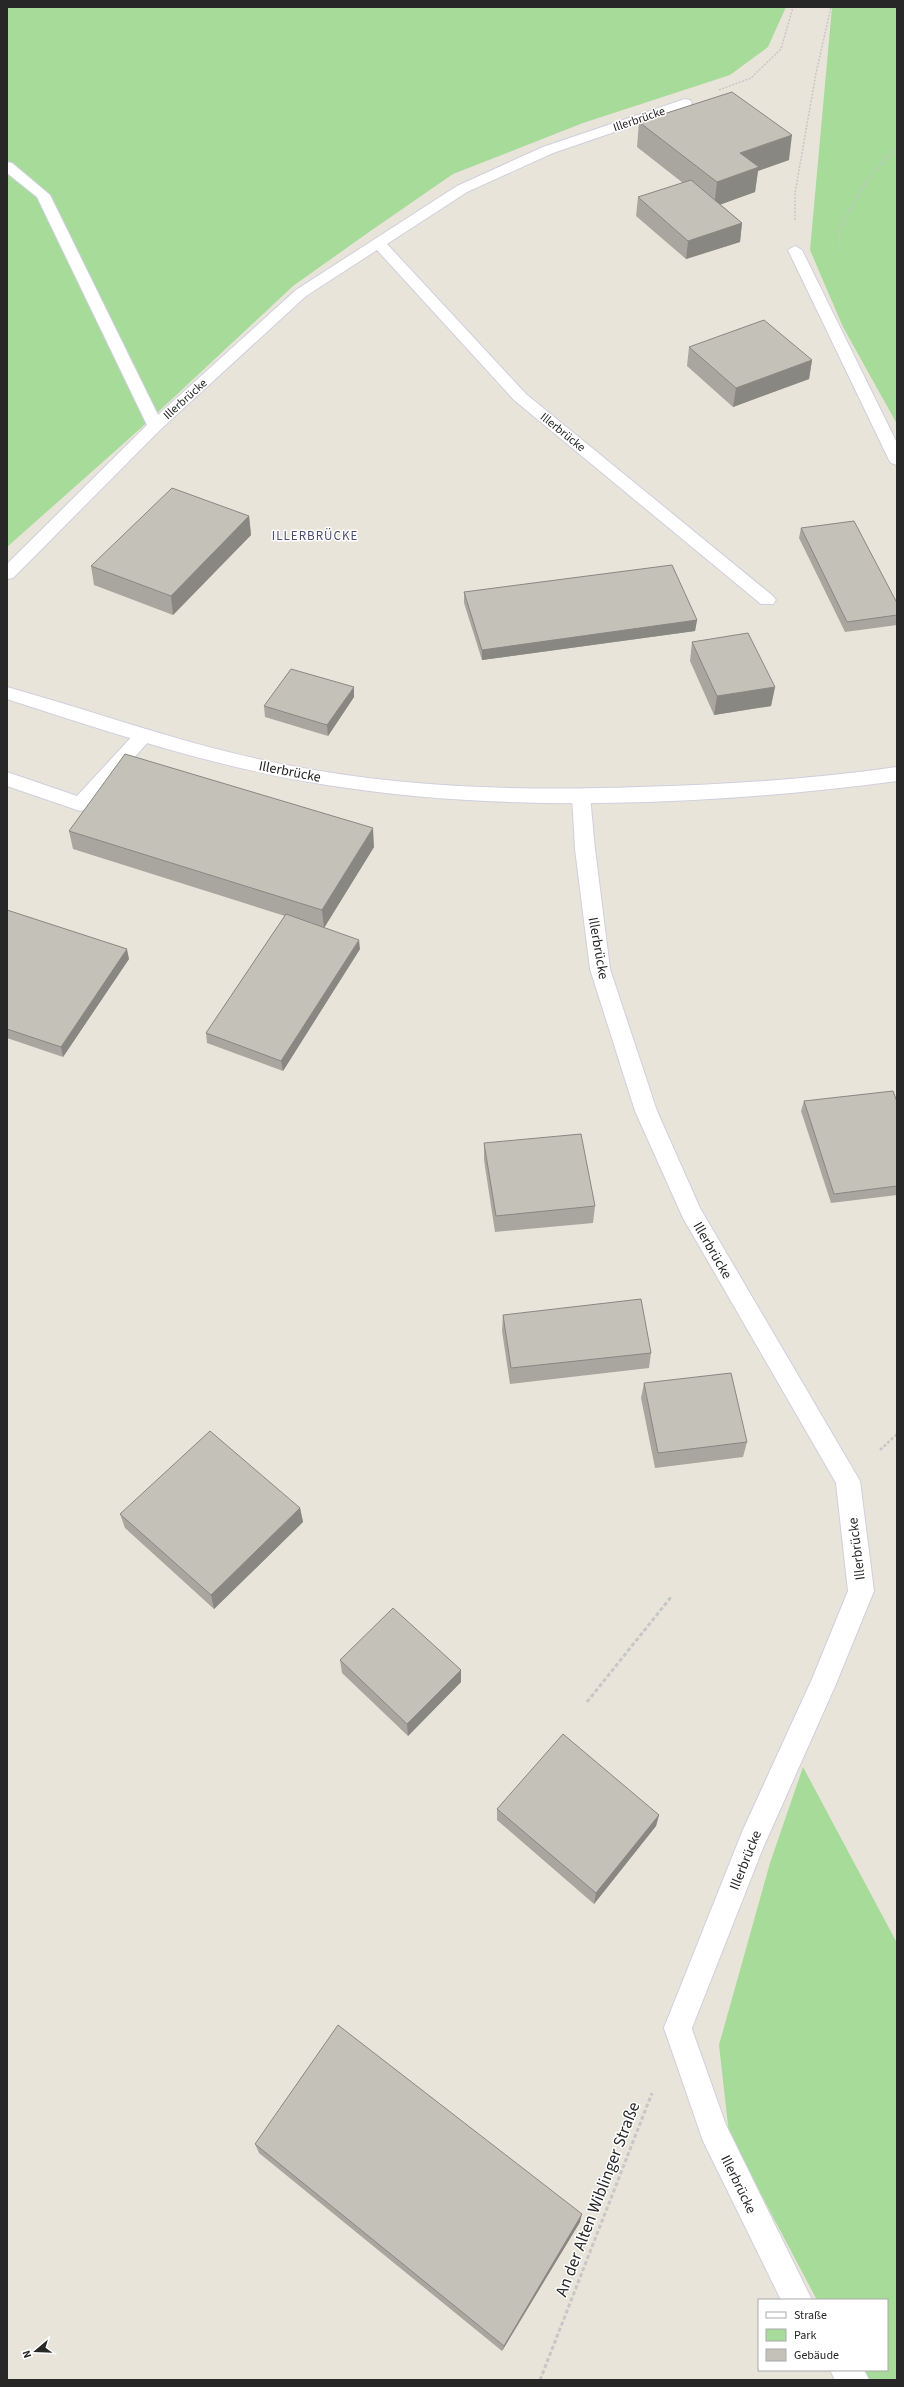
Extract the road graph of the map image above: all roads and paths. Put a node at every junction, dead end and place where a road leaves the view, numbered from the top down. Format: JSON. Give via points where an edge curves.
{"nodes":[{"id":1,"x":793,"y":7,"type":"edge"},
{"id":2,"x":831,"y":7,"type":"edge"},
{"id":3,"x":685,"y":104,"type":"joint"},
{"id":4,"x":897,"y":148,"type":"edge"},
{"id":5,"x":7,"y":166,"type":"edge"},
{"id":6,"x":379,"y":243,"type":"junction"},
{"id":7,"x":795,"y":250,"type":"joint"},
{"id":8,"x":839,"y":256,"type":"dead end"},
{"id":9,"x":155,"y":426,"type":"junction"},
{"id":10,"x":897,"y":460,"type":"edge"},
{"id":11,"x":7,"y":574,"type":"edge"},
{"id":12,"x":767,"y":600,"type":"dead end"},
{"id":13,"x":7,"y":693,"type":"edge"},
{"id":14,"x":144,"y":735,"type":"junction"},
{"id":15,"x":897,"y":774,"type":"edge"},
{"id":16,"x":7,"y":779,"type":"edge"},
{"id":17,"x":581,"y":796,"type":"junction"},
{"id":18,"x":671,"y":1597,"type":"dead end"},
{"id":19,"x":587,"y":1702,"type":"dead end"},
{"id":20,"x":678,"y":2028,"type":"junction"},
{"id":21,"x":797,"y":2299,"type":"edge"},
{"id":22,"x":847,"y":2371,"type":"edge"},
{"id":23,"x":540,"y":2380,"type":"edge"},
{"id":24,"x":853,"y":2380,"type":"edge"}],
"edges":[{"from":1,"to":3,"type":"path","via":[[781,49],[751,78]]},
{"from":2,"to":7,"type":"path","via":[[816,73],[795,193]]},
{"from":3,"to":6,"type":"street","name":"Illerbrücke","via":[[548,150],[462,189]]},
{"from":4,"to":8,"type":"path","via":[[870,175],[840,227]]},
{"from":5,"to":9,"type":"street","via":[[43,195]]},
{"from":6,"to":9,"type":"street","name":"Illerbrücke","via":[[301,293]]},
{"from":6,"to":12,"type":"street","name":"Illerbrücke","via":[[520,396]]},
{"from":7,"to":10,"type":"street"},
{"from":9,"to":11,"type":"street","name":"Illerbrücke"},
{"from":13,"to":14,"type":"street","name":"Illerbrücke"},
{"from":14,"to":16,"type":"street","via":[[80,804]]},
{"from":14,"to":17,"type":"street","name":"Illerbrücke","via":[[202,752],[326,779],[479,794]]},
{"from":15,"to":17,"type":"street","name":"Illerbrücke","via":[[841,782]]},
{"from":17,"to":20,"type":"street","name":"Illerbrücke","via":[[600,969],[646,1111],[691,1212],[848,1481],[861,1591],[823,1684],[752,1842]]},
{"from":18,"to":19,"type":"path"},
{"from":20,"to":21,"type":"street","name":"Illerbrücke","via":[[713,2131]]},
{"from":20,"to":23,"type":"path","name":"An der Alten Wiblinger Straße"},
{"from":22,"to":24,"type":"street"}]}
